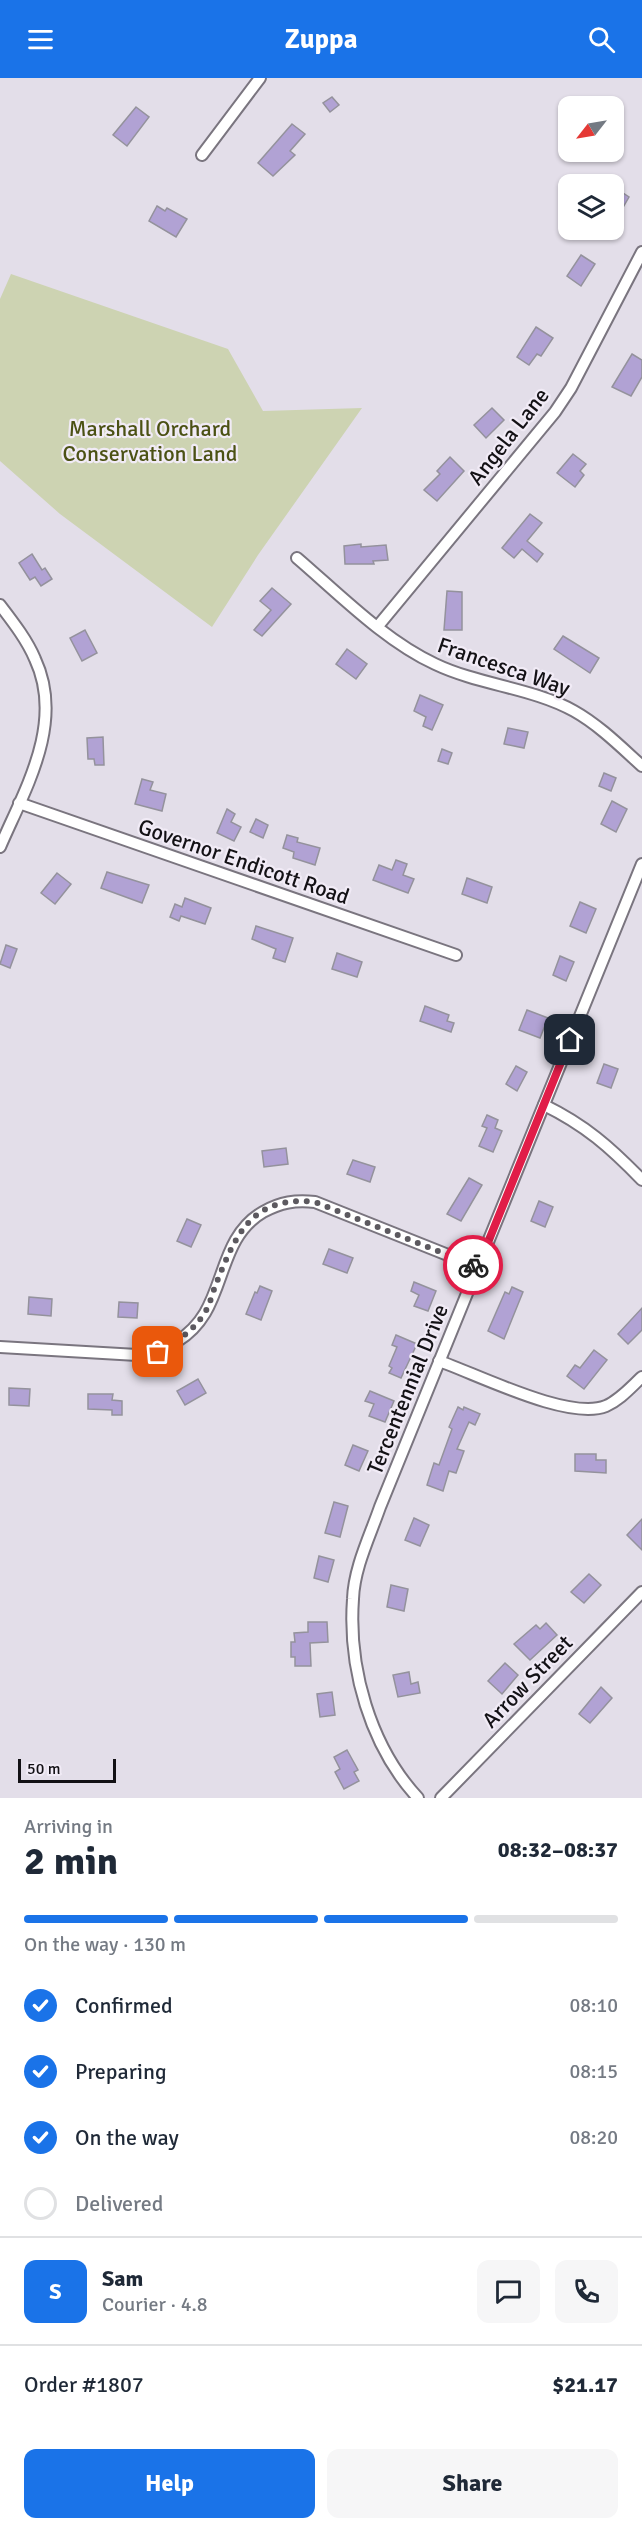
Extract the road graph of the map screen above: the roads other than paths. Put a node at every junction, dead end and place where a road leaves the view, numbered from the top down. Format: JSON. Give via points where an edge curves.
{"nodes":[{"id":1,"x":260,"y":78,"type":"edge"},
{"id":2,"x":202,"y":155,"type":"dead end"},
{"id":3,"x":642,"y":252,"type":"edge"},
{"id":4,"x":297,"y":558,"type":"dead end"},
{"id":5,"x":0,"y":605,"type":"edge"},
{"id":6,"x":378,"y":626,"type":"junction"},
{"id":7,"x":642,"y":766,"type":"edge"},
{"id":8,"x":19,"y":803,"type":"junction"},
{"id":9,"x":0,"y":847,"type":"edge"},
{"id":10,"x":642,"y":864,"type":"edge"},
{"id":11,"x":456,"y":955,"type":"dead end"},
{"id":12,"x":544,"y":1106,"type":"junction"},
{"id":13,"x":642,"y":1180,"type":"edge"},
{"id":14,"x":478,"y":1267,"type":"junction"},
{"id":15,"x":0,"y":1347,"type":"edge"},
{"id":16,"x":439,"y":1361,"type":"junction"},
{"id":17,"x":642,"y":1377,"type":"edge"},
{"id":18,"x":642,"y":1592,"type":"edge"},
{"id":19,"x":418,"y":1798,"type":"edge"},
{"id":20,"x":441,"y":1798,"type":"edge"}],
"edges":[{"from":1,"to":2,"type":"street"},
{"from":3,"to":6,"type":"street","name":"Angela Lane","via":[[555,411]]},
{"from":4,"to":6,"type":"street","name":"Francesca Way"},
{"from":5,"to":8,"type":"street","via":[[36,660],[45,692],[45,726],[38,760]]},
{"from":6,"to":7,"type":"street","name":"Francesca Way","via":[[436,665],[574,711]]},
{"from":8,"to":9,"type":"street"},
{"from":8,"to":11,"type":"street","name":"Governor Endicott Road"},
{"from":10,"to":12,"type":"street","name":"Tercentennial Drive"},
{"from":12,"to":13,"type":"street","via":[[598,1137]]},
{"from":12,"to":14,"type":"street","name":"Tercentennial Drive"},
{"from":14,"to":15,"type":"street","via":[[315,1202],[278,1203],[245,1224],[232,1245],[206,1312],[193,1328],[158,1352],[137,1355]]},
{"from":14,"to":16,"type":"street","name":"Tercentennial Drive"},
{"from":16,"to":17,"type":"street","via":[[576,1410],[608,1406]]},
{"from":16,"to":19,"type":"street","name":"Tercentennial Drive","via":[[380,1507],[352,1598],[357,1675],[369,1713],[386,1754]]},
{"from":18,"to":20,"type":"street","name":"Arrow Street"}]}
